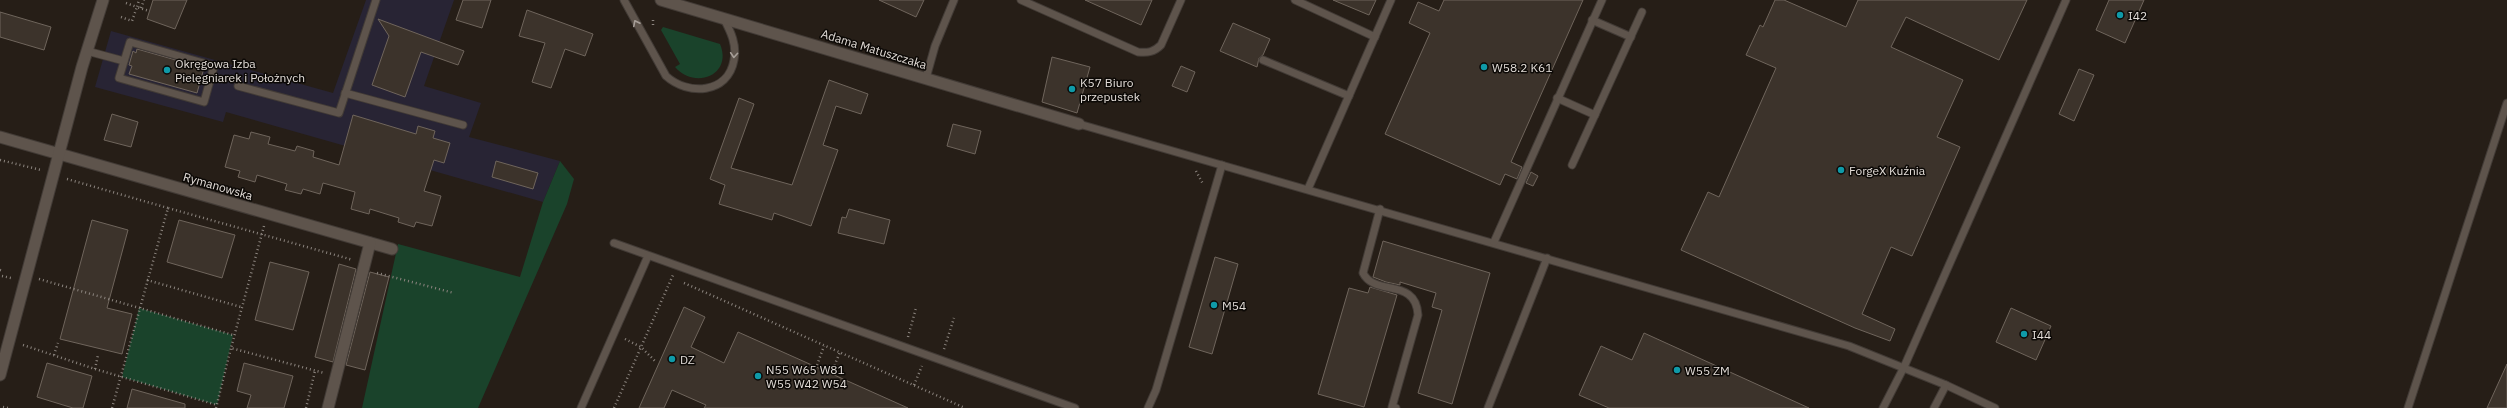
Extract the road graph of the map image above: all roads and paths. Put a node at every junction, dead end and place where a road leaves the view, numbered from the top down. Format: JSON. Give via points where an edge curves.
{"nodes":[{"id":1,"x":102,"y":0,"type":"edge"},
{"id":2,"x":140,"y":0,"type":"edge"},
{"id":3,"x":144,"y":0,"type":"edge"},
{"id":4,"x":376,"y":0,"type":"edge"},
{"id":5,"x":624,"y":0,"type":"edge"},
{"id":6,"x":661,"y":0,"type":"edge"},
{"id":7,"x":954,"y":0,"type":"edge"},
{"id":8,"x":1021,"y":0,"type":"edge"},
{"id":9,"x":1181,"y":0,"type":"edge"},
{"id":10,"x":1295,"y":0,"type":"edge"},
{"id":11,"x":1391,"y":0,"type":"edge"},
{"id":12,"x":1602,"y":0,"type":"edge"},
{"id":13,"x":2066,"y":0,"type":"edge"},
{"id":14,"x":126,"y":3,"type":"dead end"},
{"id":15,"x":137,"y":6,"type":"junction"},
{"id":16,"x":141,"y":8,"type":"junction"},
{"id":17,"x":149,"y":10,"type":"dead end"},
{"id":18,"x":1642,"y":12,"type":"dead end"},
{"id":19,"x":121,"y":17,"type":"dead end"},
{"id":20,"x":724,"y":19,"type":"junction"},
{"id":21,"x":1592,"y":20,"type":"junction"},
{"id":22,"x":1375,"y":37,"type":"junction"},
{"id":23,"x":1631,"y":37,"type":"junction"},
{"id":24,"x":87,"y":51,"type":"junction"},
{"id":25,"x":1263,"y":60,"type":"dead end"},
{"id":26,"x":124,"y":61,"type":"junction"},
{"id":27,"x":926,"y":78,"type":"junction"},
{"id":28,"x":238,"y":86,"type":"dead end"},
{"id":29,"x":345,"y":93,"type":"junction"},
{"id":30,"x":1349,"y":96,"type":"junction"},
{"id":31,"x":1557,"y":98,"type":"junction"},
{"id":32,"x":2507,"y":103,"type":"edge"},
{"id":33,"x":1595,"y":115,"type":"junction"},
{"id":34,"x":1079,"y":124,"type":"joint"},
{"id":35,"x":463,"y":125,"type":"dead end"},
{"id":36,"x":0,"y":137,"type":"edge"},
{"id":37,"x":59,"y":154,"type":"junction"},
{"id":38,"x":0,"y":160,"type":"edge"},
{"id":39,"x":1222,"y":165,"type":"junction"},
{"id":40,"x":1572,"y":165,"type":"dead end"},
{"id":41,"x":1194,"y":170,"type":"dead end"},
{"id":42,"x":59,"y":176,"type":"junction"},
{"id":43,"x":1204,"y":187,"type":"dead end"},
{"id":44,"x":1308,"y":189,"type":"junction"},
{"id":45,"x":168,"y":208,"type":"junction"},
{"id":46,"x":1380,"y":209,"type":"junction"},
{"id":47,"x":267,"y":213,"type":"junction"},
{"id":48,"x":262,"y":234,"type":"junction"},
{"id":49,"x":1494,"y":242,"type":"junction"},
{"id":50,"x":370,"y":243,"type":"junction"},
{"id":51,"x":614,"y":243,"type":"dead end"},
{"id":52,"x":392,"y":249,"type":"dead end"},
{"id":53,"x":648,"y":256,"type":"junction"},
{"id":54,"x":1547,"y":258,"type":"junction"},
{"id":55,"x":675,"y":265,"type":"junction"},
{"id":56,"x":667,"y":275,"type":"dead end"},
{"id":57,"x":672,"y":277,"type":"junction"},
{"id":58,"x":37,"y":278,"type":"dead end"},
{"id":59,"x":147,"y":280,"type":"junction"},
{"id":60,"x":241,"y":307,"type":"junction"},
{"id":61,"x":139,"y":308,"type":"junction"},
{"id":62,"x":916,"y":308,"type":"dead end"},
{"id":63,"x":614,"y":333,"type":"junction"},
{"id":64,"x":233,"y":335,"type":"junction"},
{"id":65,"x":908,"y":337,"type":"dead end"},
{"id":66,"x":58,"y":343,"type":"dead end"},
{"id":67,"x":20,"y":344,"type":"dead end"},
{"id":68,"x":824,"y":346,"type":"junction"},
{"id":69,"x":640,"y":347,"type":"junction"},
{"id":70,"x":231,"y":348,"type":"junction"},
{"id":71,"x":840,"y":352,"type":"junction"},
{"id":72,"x":54,"y":355,"type":"junction"},
{"id":73,"x":98,"y":355,"type":"dead end"},
{"id":74,"x":655,"y":361,"type":"dead end"},
{"id":75,"x":817,"y":365,"type":"dead end"},
{"id":76,"x":1904,"y":367,"type":"junction"},
{"id":77,"x":95,"y":369,"type":"junction"},
{"id":78,"x":833,"y":369,"type":"dead end"},
{"id":79,"x":316,"y":371,"type":"junction"},
{"id":80,"x":0,"y":375,"type":"edge"},
{"id":81,"x":336,"y":376,"type":"junction"},
{"id":82,"x":122,"y":377,"type":"junction"},
{"id":83,"x":1946,"y":385,"type":"junction"},
{"id":84,"x":3,"y":406,"type":"dead end"},
{"id":85,"x":217,"y":406,"type":"edge"},
{"id":86,"x":8,"y":408,"type":"edge"},
{"id":87,"x":112,"y":408,"type":"edge"},
{"id":88,"x":306,"y":408,"type":"edge"},
{"id":89,"x":328,"y":408,"type":"edge"},
{"id":90,"x":581,"y":408,"type":"edge"},
{"id":91,"x":614,"y":408,"type":"edge"},
{"id":92,"x":965,"y":408,"type":"edge"},
{"id":93,"x":1075,"y":408,"type":"edge"},
{"id":94,"x":1148,"y":408,"type":"edge"},
{"id":95,"x":1396,"y":408,"type":"edge"},
{"id":96,"x":1488,"y":408,"type":"edge"},
{"id":97,"x":1883,"y":408,"type":"edge"},
{"id":98,"x":1934,"y":408,"type":"edge"},
{"id":99,"x":1995,"y":408,"type":"edge"},
{"id":100,"x":2408,"y":408,"type":"edge"}],
"edges":[{"from":1,"to":24,"type":"street"},
{"from":2,"to":15,"type":"path"},
{"from":3,"to":16,"type":"path"},
{"from":4,"to":29,"type":"lane"},
{"from":20,"to":5,"type":"lane","one_way":true,"via":[[734,41],[732,69],[720,83],[694,90],[674,84],[666,76]]},
{"from":6,"to":20,"type":"street","name":"Adama Matuszczaka"},
{"from":7,"to":27,"type":"lane","via":[[935,46]]},
{"from":8,"to":9,"type":"lane","via":[[1138,52],[1147,53],[1155,51],[1161,45]]},
{"from":10,"to":22,"type":"lane"},
{"from":11,"to":22,"type":"lane"},
{"from":12,"to":21,"type":"lane"},
{"from":13,"to":76,"type":"lane"},
{"from":14,"to":15,"type":"path"},
{"from":15,"to":16,"type":"path"},
{"from":15,"to":19,"type":"path","via":[[132,20]]},
{"from":16,"to":17,"type":"path"},
{"from":18,"to":23,"type":"lane"},
{"from":20,"to":27,"type":"street","name":"Adama Matuszczaka"},
{"from":21,"to":23,"type":"lane"},
{"from":21,"to":31,"type":"lane"},
{"from":22,"to":30,"type":"lane"},
{"from":23,"to":33,"type":"lane"},
{"from":24,"to":26,"type":"lane"},
{"from":24,"to":37,"type":"street"},
{"from":25,"to":30,"type":"lane"},
{"from":26,"to":26,"type":"lane","via":[[119,78],[204,102],[214,66],[130,42]]},
{"from":27,"to":34,"type":"street","name":"Adama Matuszczaka"},
{"from":28,"to":29,"type":"lane","via":[[339,113]]},
{"from":29,"to":35,"type":"lane"},
{"from":30,"to":44,"type":"lane"},
{"from":31,"to":33,"type":"lane"},
{"from":31,"to":49,"type":"lane"},
{"from":32,"to":100,"type":"lane"},
{"from":33,"to":40,"type":"lane"},
{"from":34,"to":39,"type":"lane"},
{"from":36,"to":37,"type":"street","name":"Rymanowska"},
{"from":37,"to":42,"type":"street"},
{"from":37,"to":47,"type":"street","name":"Rymanowska"},
{"from":38,"to":42,"type":"path"},
{"from":39,"to":44,"type":"lane"},
{"from":39,"to":94,"type":"lane","via":[[1156,390]]},
{"from":41,"to":43,"type":"path"},
{"from":42,"to":45,"type":"path"},
{"from":42,"to":80,"type":"street"},
{"from":44,"to":46,"type":"lane"},
{"from":45,"to":48,"type":"path"},
{"from":45,"to":59,"type":"path"},
{"from":46,"to":49,"type":"lane"},
{"from":46,"to":95,"type":"lane","via":[[1363,273],[1369,281],[1408,293],[1414,298],[1418,308],[1392,407]]},
{"from":47,"to":48,"type":"path"},
{"from":47,"to":50,"type":"street","name":"Rymanowska"},
{"from":48,"to":60,"type":"path"},
{"from":49,"to":54,"type":"lane"},
{"from":50,"to":52,"type":"street","name":"Rymanowska"},
{"from":50,"to":81,"type":"street"},
{"from":51,"to":53,"type":"lane"},
{"from":53,"to":55,"type":"lane"},
{"from":53,"to":63,"type":"lane"},
{"from":54,"to":76,"type":"lane","via":[[1850,346]]},
{"from":54,"to":96,"type":"lane"},
{"from":55,"to":57,"type":"path"},
{"from":55,"to":93,"type":"lane"},
{"from":56,"to":57,"type":"path"},
{"from":57,"to":68,"type":"path"},
{"from":57,"to":69,"type":"path"},
{"from":58,"to":61,"type":"path"},
{"from":59,"to":60,"type":"path"},
{"from":59,"to":61,"type":"path"},
{"from":60,"to":64,"type":"path"},
{"from":61,"to":64,"type":"path"},
{"from":61,"to":82,"type":"path"},
{"from":62,"to":65,"type":"path"},
{"from":63,"to":69,"type":"path"},
{"from":63,"to":90,"type":"lane"},
{"from":64,"to":70,"type":"path"},
{"from":66,"to":72,"type":"path"},
{"from":67,"to":72,"type":"path"},
{"from":68,"to":71,"type":"path"},
{"from":68,"to":75,"type":"path"},
{"from":69,"to":74,"type":"path"},
{"from":69,"to":91,"type":"path"},
{"from":70,"to":79,"type":"path"},
{"from":70,"to":85,"type":"path"},
{"from":71,"to":78,"type":"path"},
{"from":71,"to":92,"type":"path"},
{"from":72,"to":77,"type":"path"},
{"from":73,"to":77,"type":"path"},
{"from":76,"to":83,"type":"lane"},
{"from":76,"to":97,"type":"lane"},
{"from":77,"to":82,"type":"path"},
{"from":79,"to":81,"type":"path"},
{"from":79,"to":88,"type":"path"},
{"from":81,"to":89,"type":"street"},
{"from":82,"to":85,"type":"path"},
{"from":82,"to":87,"type":"path"},
{"from":83,"to":98,"type":"lane"},
{"from":83,"to":99,"type":"lane"},
{"from":84,"to":86,"type":"path"}]}
